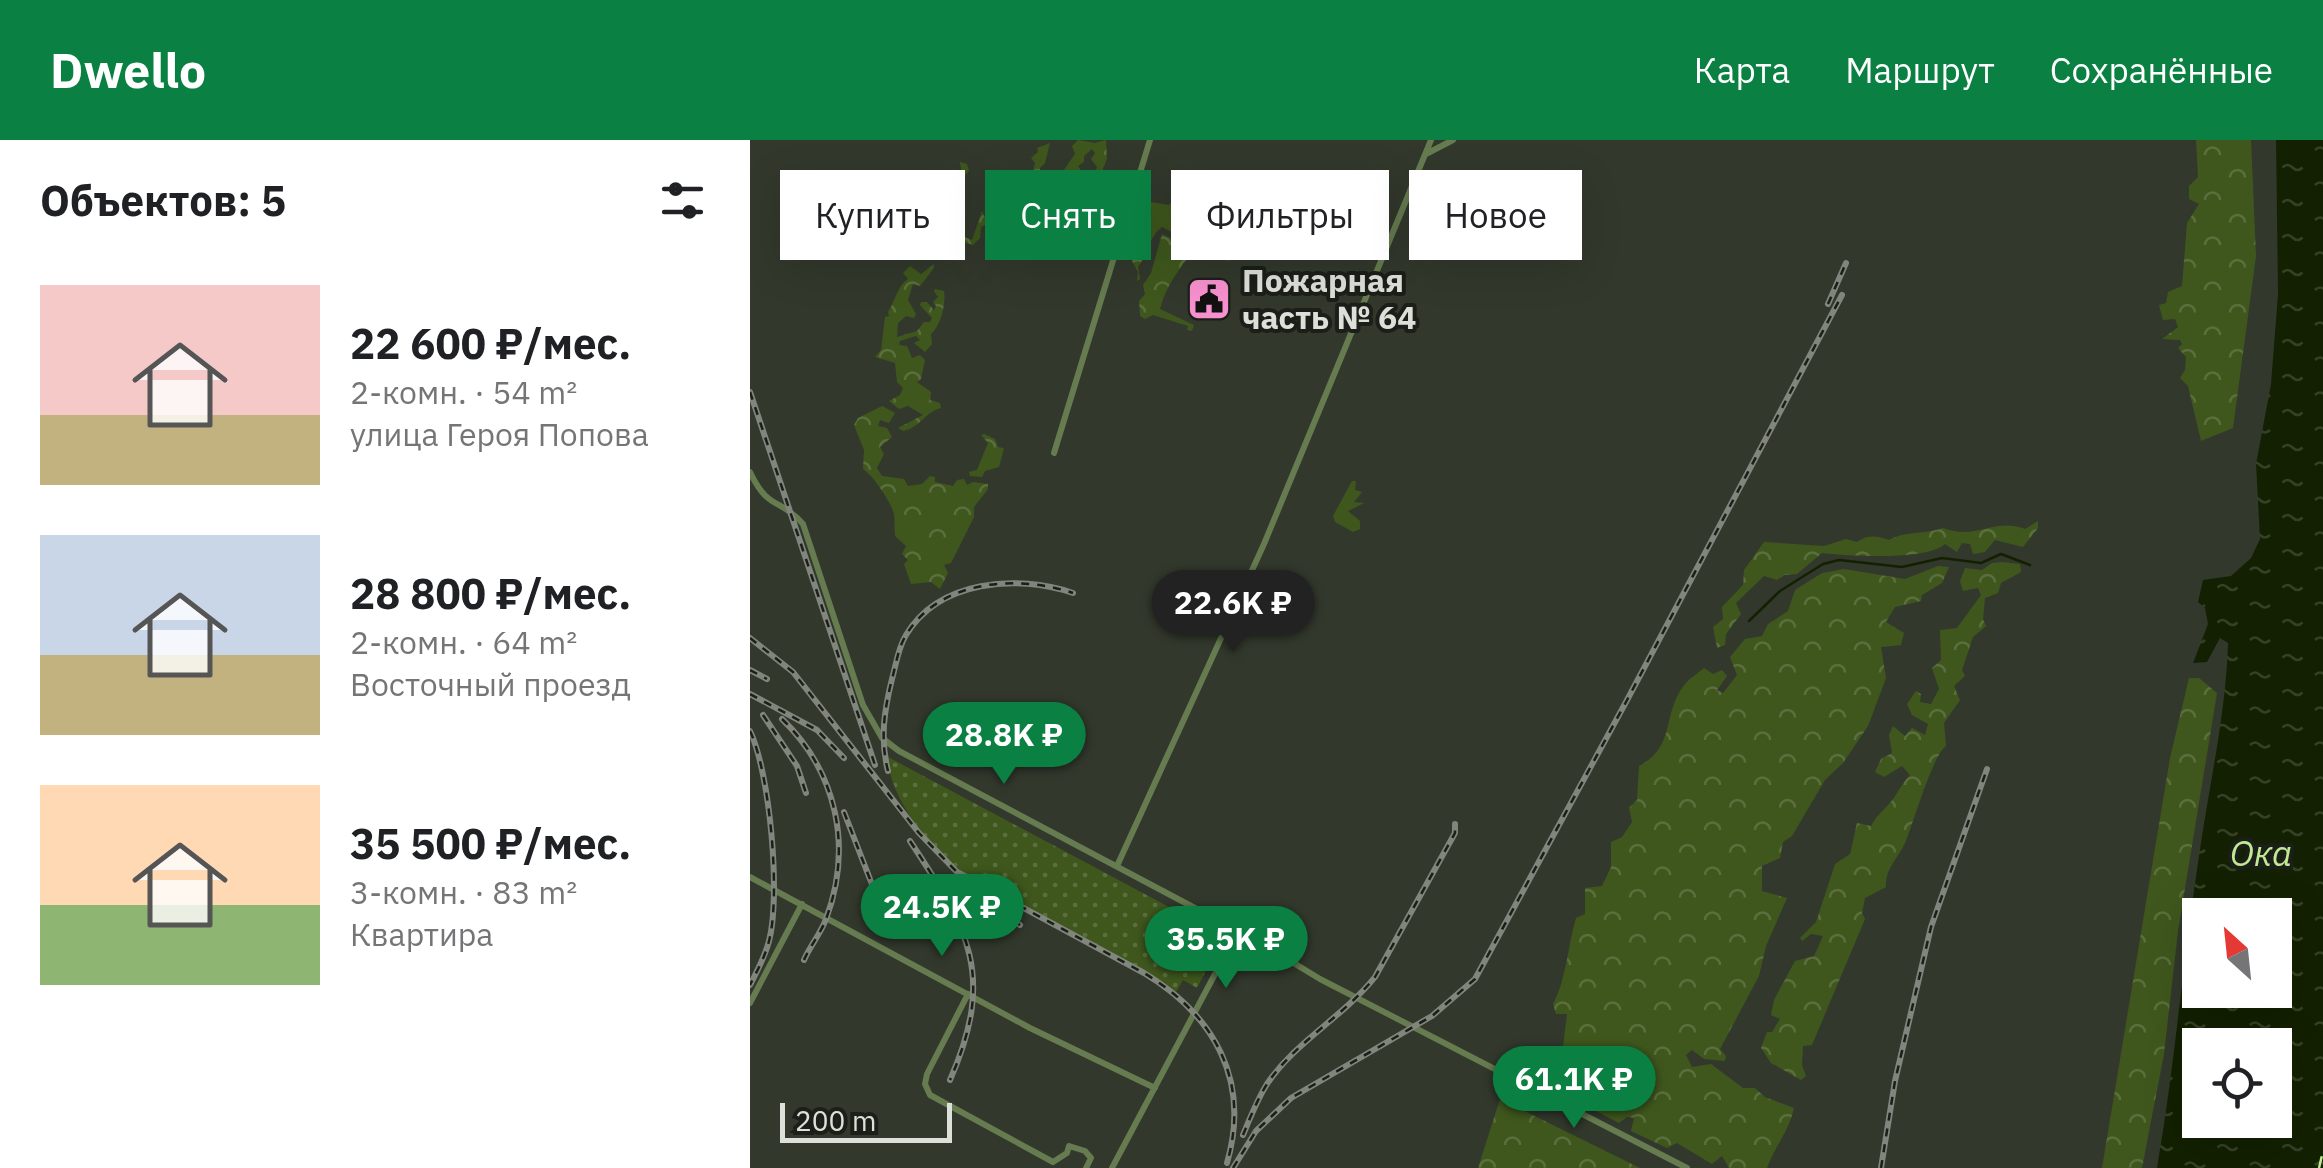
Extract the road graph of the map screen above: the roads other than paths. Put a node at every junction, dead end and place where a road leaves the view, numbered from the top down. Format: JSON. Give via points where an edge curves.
{"nodes":[{"id":1,"x":1150,"y":140,"type":"edge"},
{"id":2,"x":1431,"y":140,"type":"edge"},
{"id":3,"x":1453,"y":140,"type":"edge"},
{"id":4,"x":1425,"y":155,"type":"junction"},
{"id":5,"x":1054,"y":453,"type":"dead end"},
{"id":6,"x":750,"y":472,"type":"edge"},
{"id":7,"x":1117,"y":866,"type":"junction"},
{"id":8,"x":750,"y":877,"type":"edge"},
{"id":9,"x":802,"y":904,"type":"junction"},
{"id":10,"x":1222,"y":930,"type":"junction"},
{"id":11,"x":968,"y":994,"type":"junction"},
{"id":12,"x":750,"y":1003,"type":"edge"},
{"id":13,"x":1155,"y":1088,"type":"junction"},
{"id":14,"x":1086,"y":1168,"type":"edge"},
{"id":15,"x":1112,"y":1168,"type":"edge"},
{"id":16,"x":1687,"y":1168,"type":"edge"}],
"edges":[{"from":1,"to":5,"type":"street"},
{"from":2,"to":4,"type":"street"},
{"from":3,"to":4,"type":"street"},
{"from":4,"to":7,"type":"street","via":[[1266,540]]},
{"from":6,"to":7,"type":"street","via":[[770,503],[803,524],[864,705],[882,738]]},
{"from":7,"to":10,"type":"street","via":[[1210,916]]},
{"from":8,"to":9,"type":"street"},
{"from":9,"to":11,"type":"street"},
{"from":9,"to":12,"type":"street"},
{"from":10,"to":13,"type":"street","via":[[1222,959]]},
{"from":10,"to":16,"type":"street","via":[[1241,931],[1320,979]]},
{"from":11,"to":13,"type":"street"},
{"from":11,"to":14,"type":"street","via":[[927,1074],[930,1095],[1053,1162],[1070,1146],[1085,1150],[1091,1158]]},
{"from":13,"to":15,"type":"street"}]}
